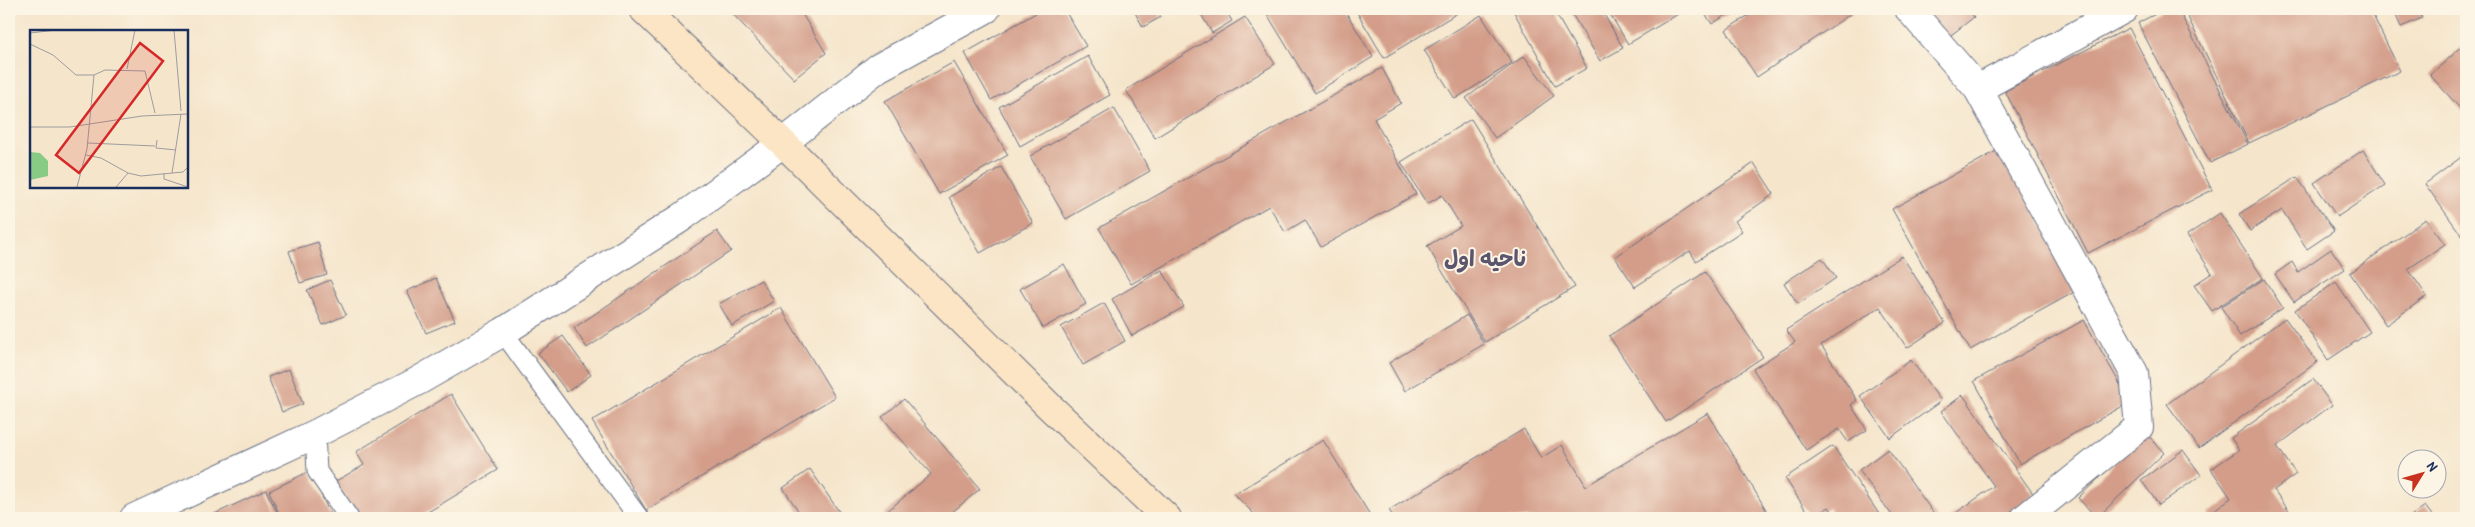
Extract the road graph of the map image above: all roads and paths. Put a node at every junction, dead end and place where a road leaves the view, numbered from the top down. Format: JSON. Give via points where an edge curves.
{"nodes":[{"id":1,"x":643,"y":9,"type":"edge"},
{"id":2,"x":986,"y":9,"type":"edge"},
{"id":3,"x":1909,"y":9,"type":"edge"},
{"id":4,"x":2124,"y":9,"type":"edge"},
{"id":5,"x":1978,"y":89,"type":"junction"},
{"id":6,"x":784,"y":143,"type":"junction"},
{"id":7,"x":503,"y":332,"type":"junction"},
{"id":8,"x":315,"y":434,"type":"junction"},
{"id":9,"x":134,"y":518,"type":"edge"},
{"id":10,"x":349,"y":518,"type":"edge"},
{"id":11,"x":638,"y":518,"type":"edge"},
{"id":12,"x":1167,"y":518,"type":"edge"},
{"id":13,"x":2025,"y":518,"type":"edge"}],
"edges":[{"from":1,"to":6,"type":"main road"},
{"from":2,"to":6,"type":"street","via":[[878,68]]},
{"from":3,"to":5,"type":"street"},
{"from":4,"to":5,"type":"street"},
{"from":5,"to":13,"type":"street","via":[[2134,373],[2139,428]]},
{"from":6,"to":7,"type":"street","via":[[681,218]]},
{"from":6,"to":12,"type":"main road","via":[[1049,406]]},
{"from":7,"to":8,"type":"street","via":[[418,381]]},
{"from":7,"to":11,"type":"lane"},
{"from":8,"to":9,"type":"street"},
{"from":8,"to":10,"type":"lane","via":[[317,471]]}]}
